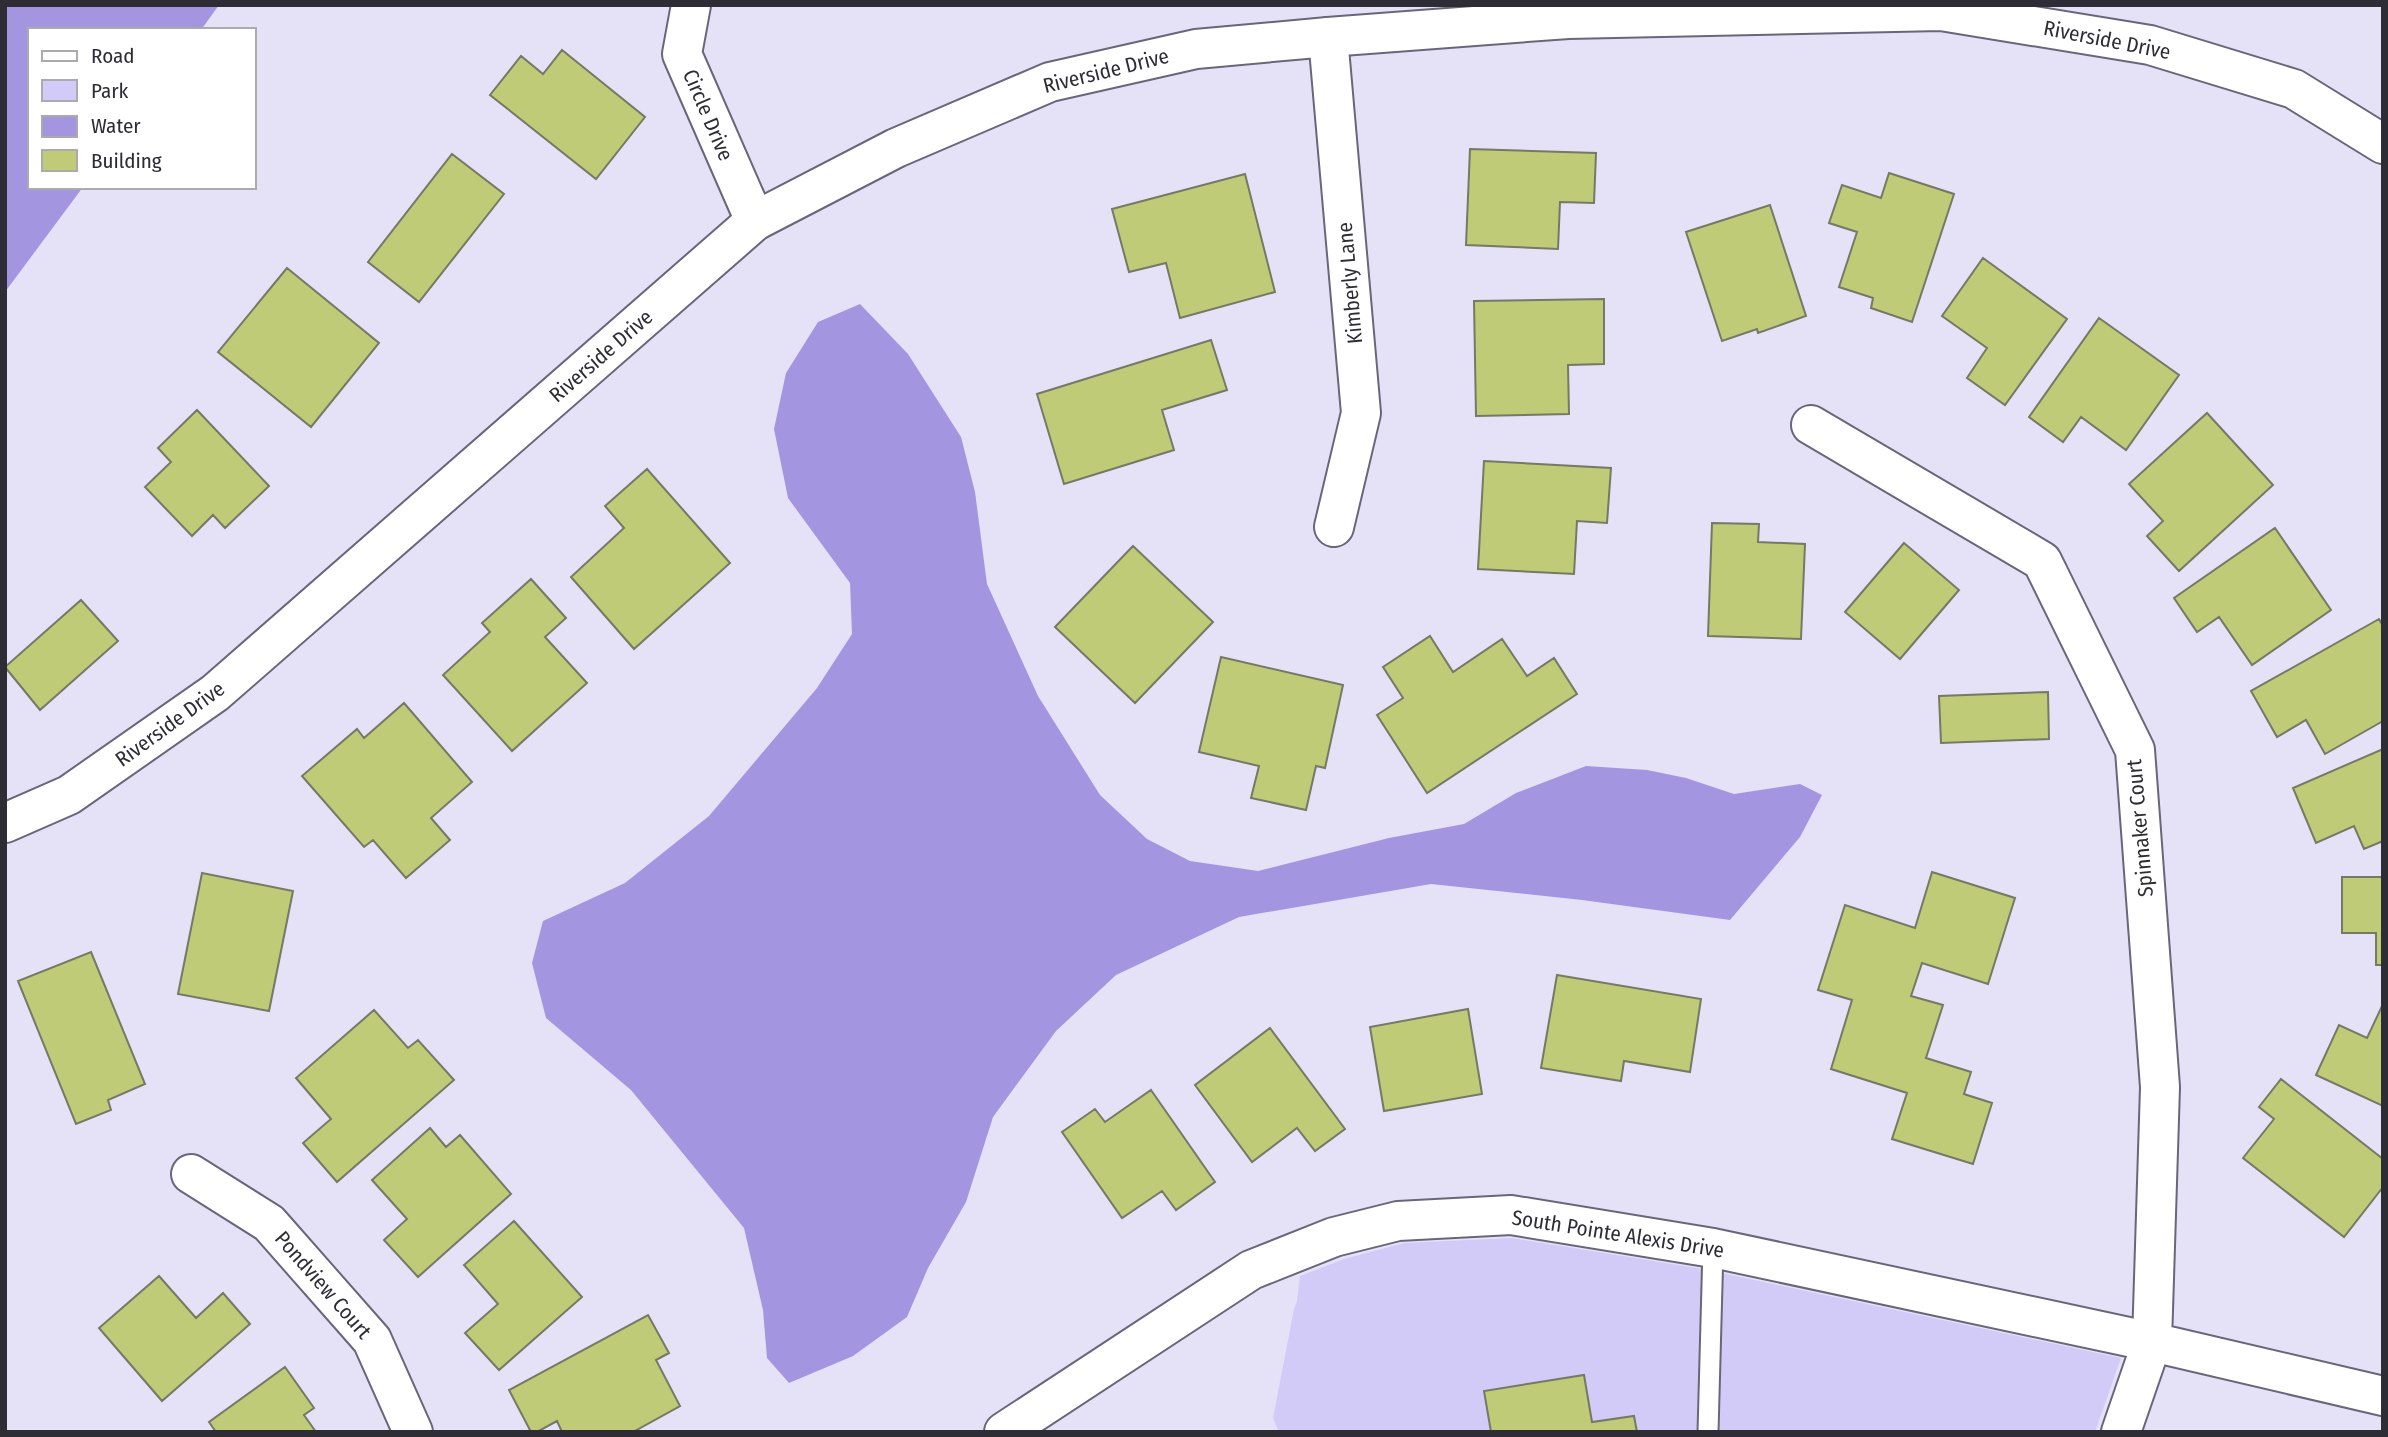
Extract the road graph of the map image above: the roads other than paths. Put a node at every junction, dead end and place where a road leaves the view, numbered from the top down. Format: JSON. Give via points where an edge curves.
{"nodes":[{"id":1,"x":691,"y":5,"type":"edge"},
{"id":2,"x":1941,"y":8,"type":"edge"},
{"id":3,"x":1328,"y":37,"type":"junction"},
{"id":4,"x":2383,"y":144,"type":"edge"},
{"id":5,"x":755,"y":221,"type":"junction"},
{"id":6,"x":1811,"y":425,"type":"dead end"},
{"id":7,"x":1334,"y":527,"type":"dead end"},
{"id":8,"x":5,"y":823,"type":"edge"},
{"id":9,"x":191,"y":1174,"type":"dead end"},
{"id":10,"x":1713,"y":1248,"type":"junction"},
{"id":11,"x":2152,"y":1342,"type":"junction"},
{"id":12,"x":2383,"y":1396,"type":"edge"},
{"id":13,"x":413,"y":1432,"type":"edge"},
{"id":14,"x":1004,"y":1432,"type":"edge"},
{"id":15,"x":1708,"y":1432,"type":"edge"},
{"id":16,"x":2121,"y":1432,"type":"edge"}],
"edges":[{"from":1,"to":5,"type":"street","name":"Circle Drive","via":[[682,54]]},
{"from":2,"to":3,"type":"street","name":"Riverside Drive","via":[[1568,19]]},
{"from":2,"to":4,"type":"street","name":"Riverside Drive","via":[[2150,45],[2294,89]]},
{"from":3,"to":5,"type":"street","name":"Riverside Drive","via":[[1196,49],[1050,82],[896,148]]},
{"from":3,"to":7,"type":"street","name":"Kimberly Lane","via":[[1362,413]]},
{"from":5,"to":8,"type":"street","name":"Riverside Drive","via":[[215,694],[69,795]]},
{"from":6,"to":11,"type":"street","name":"Spinnaker Court","via":[[2042,561],[2135,751],[2160,1087]]},
{"from":9,"to":13,"type":"street","name":"Pondview Court","via":[[269,1223],[372,1340]]},
{"from":10,"to":11,"type":"street","name":"South Pointe Alexis Drive"},
{"from":10,"to":14,"type":"street","name":"South Pointe Alexis Drive","via":[[1511,1215],[1398,1221],[1334,1237],[1251,1270]]},
{"from":10,"to":15,"type":"lane"},
{"from":11,"to":12,"type":"street","name":"South Pointe Alexis Drive"},
{"from":11,"to":16,"type":"street"}]}
